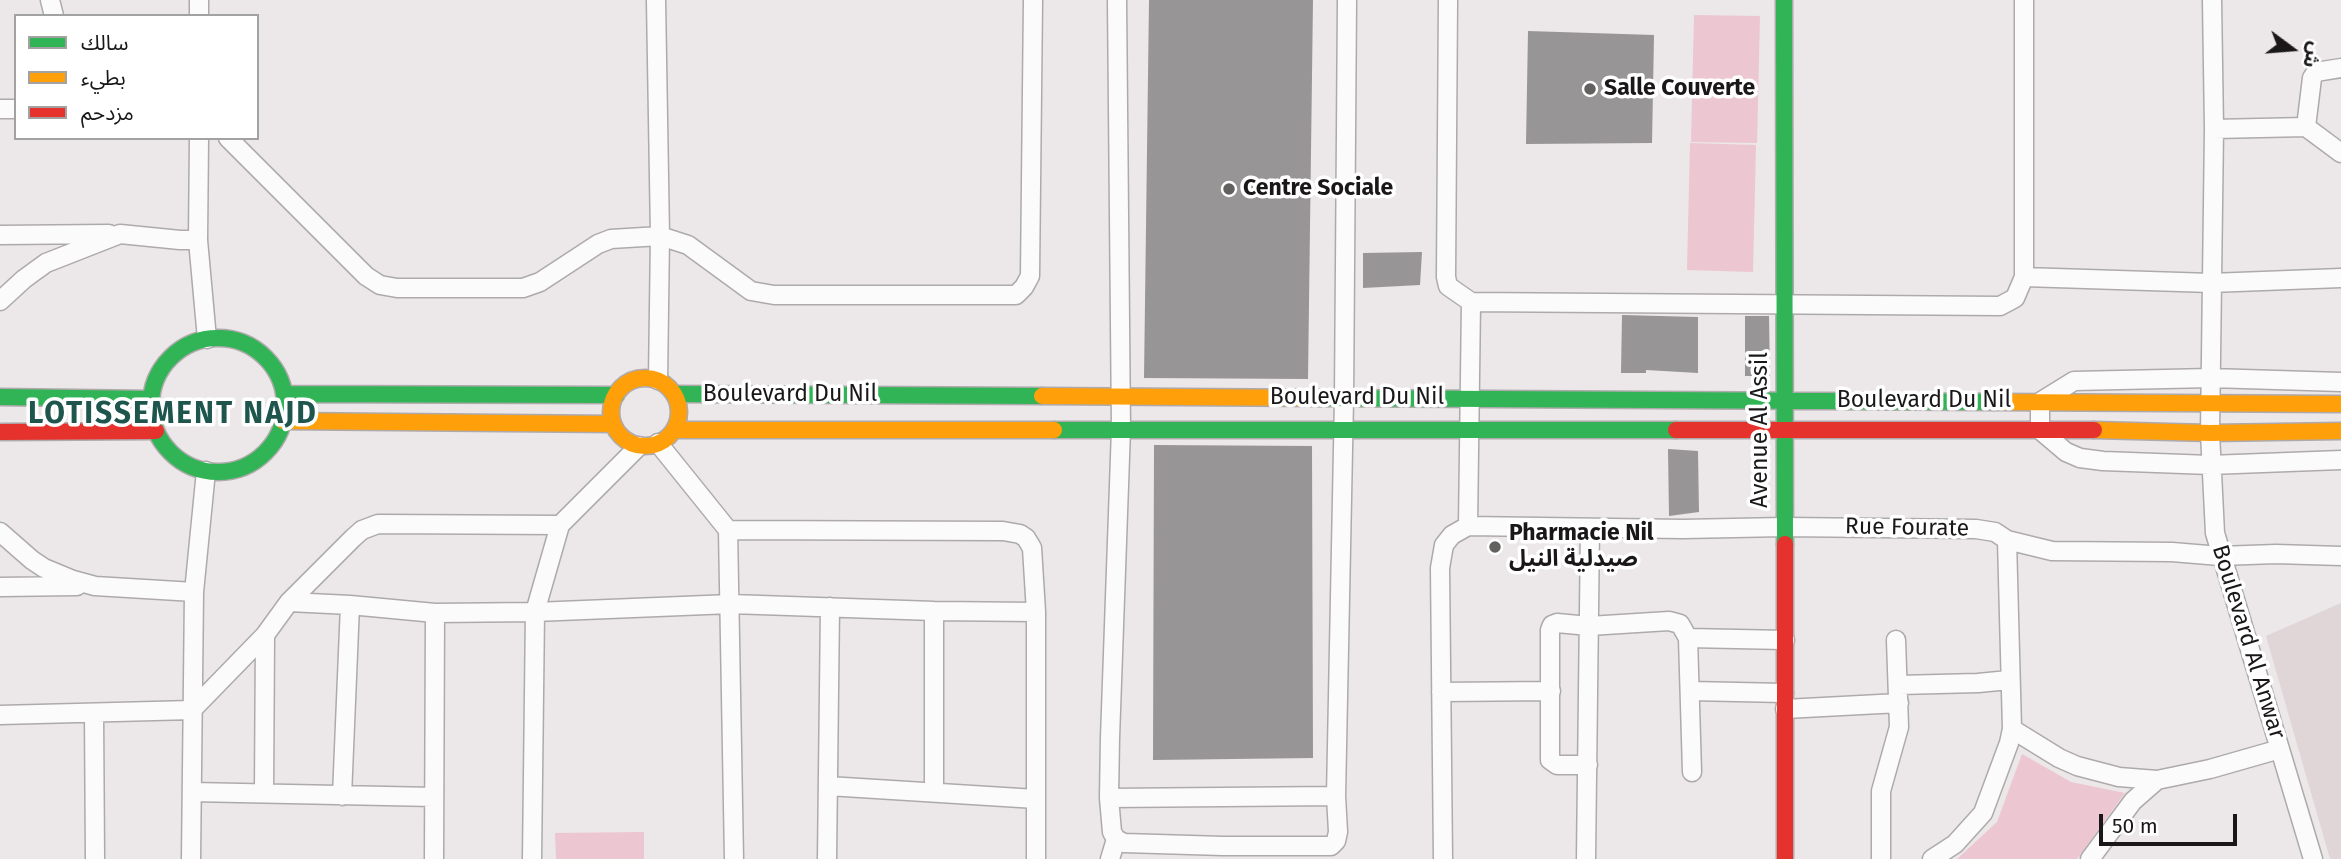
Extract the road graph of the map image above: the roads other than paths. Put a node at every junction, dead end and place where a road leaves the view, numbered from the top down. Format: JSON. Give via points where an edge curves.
{"nodes":[{"id":1,"x":656,"y":0,"type":"edge"},
{"id":2,"x":1032,"y":0,"type":"edge"},
{"id":3,"x":1117,"y":0,"type":"edge"},
{"id":4,"x":1347,"y":0,"type":"edge"},
{"id":5,"x":1448,"y":0,"type":"edge"},
{"id":6,"x":1785,"y":0,"type":"edge"},
{"id":7,"x":2024,"y":0,"type":"edge"},
{"id":8,"x":2213,"y":0,"type":"edge"},
{"id":9,"x":2341,"y":68,"type":"edge"},
{"id":10,"x":2306,"y":127,"type":"junction"},
{"id":11,"x":2214,"y":129,"type":"junction"},
{"id":12,"x":199,"y":140,"type":"edge"},
{"id":13,"x":230,"y":140,"type":"edge"},
{"id":14,"x":2341,"y":153,"type":"edge"},
{"id":15,"x":120,"y":234,"type":"junction"},
{"id":16,"x":0,"y":235,"type":"edge"},
{"id":17,"x":660,"y":236,"type":"junction"},
{"id":18,"x":198,"y":240,"type":"junction"},
{"id":19,"x":2024,"y":277,"type":"junction"},
{"id":20,"x":2341,"y":278,"type":"edge"},
{"id":21,"x":2211,"y":283,"type":"junction"},
{"id":22,"x":0,"y":300,"type":"edge"},
{"id":23,"x":1471,"y":302,"type":"junction"},
{"id":24,"x":1784,"y":304,"type":"junction"},
{"id":25,"x":207,"y":339,"type":"junction"},
{"id":26,"x":2211,"y":378,"type":"junction"},
{"id":27,"x":658,"y":380,"type":"junction"},
{"id":28,"x":2341,"y":382,"type":"edge"},
{"id":29,"x":284,"y":394,"type":"junction"},
{"id":30,"x":674,"y":394,"type":"junction"},
{"id":31,"x":616,"y":395,"type":"junction"},
{"id":32,"x":0,"y":397,"type":"edge"},
{"id":33,"x":1120,"y":397,"type":"junction"},
{"id":34,"x":1470,"y":398,"type":"junction"},
{"id":35,"x":1344,"y":399,"type":"junction"},
{"id":36,"x":152,"y":400,"type":"junction"},
{"id":37,"x":1784,"y":400,"type":"junction"},
{"id":38,"x":2040,"y":402,"type":"junction"},
{"id":39,"x":2341,"y":404,"type":"edge"},
{"id":40,"x":2210,"y":405,"type":"junction"},
{"id":41,"x":283,"y":421,"type":"junction"},
{"id":42,"x":613,"y":424,"type":"junction"},
{"id":43,"x":1121,"y":429,"type":"junction"},
{"id":44,"x":674,"y":430,"type":"junction"},
{"id":45,"x":1344,"y":430,"type":"junction"},
{"id":46,"x":2040,"y":430,"type":"junction"},
{"id":47,"x":156,"y":431,"type":"junction"},
{"id":48,"x":1784,"y":431,"type":"junction"},
{"id":49,"x":2341,"y":431,"type":"edge"},
{"id":50,"x":0,"y":432,"type":"edge"},
{"id":51,"x":1470,"y":432,"type":"junction"},
{"id":52,"x":2210,"y":433,"type":"junction"},
{"id":53,"x":658,"y":443,"type":"junction"},
{"id":54,"x":639,"y":446,"type":"junction"},
{"id":55,"x":2341,"y":460,"type":"edge"},
{"id":56,"x":2210,"y":465,"type":"junction"},
{"id":57,"x":206,"y":471,"type":"junction"},
{"id":58,"x":560,"y":525,"type":"junction"},
{"id":59,"x":1468,"y":526,"type":"junction"},
{"id":60,"x":1590,"y":527,"type":"junction"},
{"id":61,"x":1784,"y":527,"type":"junction"},
{"id":62,"x":728,"y":530,"type":"junction"},
{"id":63,"x":0,"y":532,"type":"edge"},
{"id":64,"x":2007,"y":540,"type":"junction"},
{"id":65,"x":2220,"y":556,"type":"junction"},
{"id":66,"x":2341,"y":556,"type":"edge"},
{"id":67,"x":95,"y":586,"type":"junction"},
{"id":68,"x":0,"y":587,"type":"edge"},
{"id":69,"x":194,"y":592,"type":"junction"},
{"id":70,"x":289,"y":602,"type":"junction"},
{"id":71,"x":731,"y":604,"type":"junction"},
{"id":72,"x":350,"y":605,"type":"junction"},
{"id":73,"x":830,"y":607,"type":"junction"},
{"id":74,"x":934,"y":611,"type":"junction"},
{"id":75,"x":535,"y":612,"type":"junction"},
{"id":76,"x":1035,"y":612,"type":"junction"},
{"id":77,"x":435,"y":613,"type":"junction"},
{"id":78,"x":1589,"y":626,"type":"junction"},
{"id":79,"x":265,"y":635,"type":"junction"},
{"id":80,"x":1688,"y":638,"type":"junction"},
{"id":81,"x":1785,"y":640,"type":"junction"},
{"id":82,"x":1896,"y":640,"type":"dead end"},
{"id":83,"x":2009,"y":680,"type":"junction"},
{"id":84,"x":1551,"y":691,"type":"junction"},
{"id":85,"x":1690,"y":691,"type":"junction"},
{"id":86,"x":1441,"y":692,"type":"junction"},
{"id":87,"x":1899,"y":694,"type":"junction"},
{"id":88,"x":1784,"y":701,"type":"junction"},
{"id":89,"x":192,"y":709,"type":"junction"},
{"id":90,"x":94,"y":713,"type":"junction"},
{"id":91,"x":0,"y":715,"type":"edge"},
{"id":92,"x":2012,"y":729,"type":"junction"},
{"id":93,"x":2280,"y":749,"type":"junction"},
{"id":94,"x":1588,"y":765,"type":"junction"},
{"id":95,"x":1692,"y":772,"type":"dead end"},
{"id":96,"x":2157,"y":780,"type":"junction"},
{"id":97,"x":828,"y":786,"type":"junction"},
{"id":98,"x":192,"y":792,"type":"junction"},
{"id":99,"x":264,"y":792,"type":"junction"},
{"id":100,"x":934,"y":792,"type":"junction"},
{"id":101,"x":342,"y":796,"type":"junction"},
{"id":102,"x":1336,"y":796,"type":"junction"},
{"id":103,"x":434,"y":797,"type":"junction"},
{"id":104,"x":1109,"y":798,"type":"junction"},
{"id":105,"x":1036,"y":799,"type":"junction"},
{"id":106,"x":1116,"y":839,"type":"junction"},
{"id":107,"x":1223,"y":853,"type":"edge"},
{"id":108,"x":95,"y":859,"type":"edge"},
{"id":109,"x":191,"y":859,"type":"edge"},
{"id":110,"x":434,"y":859,"type":"edge"},
{"id":111,"x":532,"y":859,"type":"edge"},
{"id":112,"x":734,"y":859,"type":"edge"},
{"id":113,"x":827,"y":859,"type":"edge"},
{"id":114,"x":1036,"y":859,"type":"edge"},
{"id":115,"x":1110,"y":859,"type":"edge"},
{"id":116,"x":1443,"y":859,"type":"edge"},
{"id":117,"x":1587,"y":859,"type":"edge"},
{"id":118,"x":1785,"y":859,"type":"edge"},
{"id":119,"x":1881,"y":859,"type":"edge"},
{"id":120,"x":1932,"y":859,"type":"edge"},
{"id":121,"x":2090,"y":859,"type":"edge"},
{"id":122,"x":2313,"y":859,"type":"edge"}],
"edges":[{"from":1,"to":17,"type":"street"},
{"from":2,"to":17,"type":"street","via":[[1030,276],[1016,295],[774,295],[751,291],[688,245]]},
{"from":3,"to":33,"type":"street"},
{"from":4,"to":35,"type":"street"},
{"from":5,"to":23,"type":"street","via":[[1446,277],[1448,286]]},
{"from":6,"to":24,"type":"street","name":"Avenue Al Assil"},
{"from":7,"to":19,"type":"street"},
{"from":8,"to":11,"type":"street","name":"Boulevard Al Anwar"},
{"from":9,"to":10,"type":"street","via":[[2315,72]]},
{"from":10,"to":11,"type":"street"},
{"from":10,"to":14,"type":"street"},
{"from":11,"to":21,"type":"street","name":"Boulevard Al Anwar"},
{"from":12,"to":18,"type":"street"},
{"from":13,"to":17,"type":"street","via":[[380,285],[523,289],[598,244]]},
{"from":15,"to":16,"type":"street"},
{"from":15,"to":18,"type":"street"},
{"from":15,"to":22,"type":"street","via":[[46,263]]},
{"from":17,"to":27,"type":"street"},
{"from":18,"to":25,"type":"street"},
{"from":19,"to":21,"type":"street"},
{"from":19,"to":24,"type":"street","via":[[2015,298],[2000,306]]},
{"from":20,"to":21,"type":"street"},
{"from":21,"to":26,"type":"street","name":"Boulevard Al Anwar"},
{"from":23,"to":24,"type":"street"},
{"from":23,"to":34,"type":"street"},
{"from":24,"to":37,"type":"street","name":"Avenue Al Assil"},
{"from":25,"to":29,"type":"street","via":[[237,340],[254,348],[274,368]]},
{"from":25,"to":36,"type":"street","via":[[173,355],[156,380]]},
{"from":26,"to":28,"type":"street","name":"Boulevard Du Nil"},
{"from":26,"to":38,"type":"street","name":"Boulevard Du Nil","via":[[2074,381]]},
{"from":26,"to":40,"type":"street","name":"Boulevard Al Anwar"},
{"from":27,"to":30,"type":"street"},
{"from":27,"to":31,"type":"street","via":[[637,379]]},
{"from":29,"to":31,"type":"street"},
{"from":29,"to":41,"type":"street"},
{"from":30,"to":33,"type":"street","name":"Boulevard Du Nil"},
{"from":30,"to":44,"type":"street","via":[[679,412]]},
{"from":31,"to":42,"type":"street"},
{"from":32,"to":36,"type":"street"},
{"from":33,"to":35,"type":"street","name":"Boulevard Du Nil"},
{"from":33,"to":43,"type":"street"},
{"from":34,"to":35,"type":"street","name":"Boulevard Du Nil"},
{"from":34,"to":37,"type":"street","name":"Boulevard Du Nil"},
{"from":34,"to":51,"type":"street"},
{"from":35,"to":45,"type":"street"},
{"from":36,"to":47,"type":"street"},
{"from":37,"to":38,"type":"street","name":"Boulevard Du Nil"},
{"from":37,"to":48,"type":"street","name":"Avenue Al Assil"},
{"from":38,"to":40,"type":"street","name":"Boulevard Du Nil"},
{"from":38,"to":46,"type":"street","name":"Boulevard Du Nil"},
{"from":39,"to":40,"type":"street","name":"Boulevard Du Nil"},
{"from":40,"to":52,"type":"street","name":"Boulevard Al Anwar"},
{"from":41,"to":42,"type":"street"},
{"from":41,"to":57,"type":"street","via":[[275,439],[256,460],[228,472]]},
{"from":42,"to":54,"type":"street","via":[[625,440]]},
{"from":43,"to":44,"type":"street","name":"Boulevard Du Nil"},
{"from":43,"to":45,"type":"street","name":"Boulevard Du Nil"},
{"from":43,"to":104,"type":"street"},
{"from":44,"to":53,"type":"street"},
{"from":45,"to":51,"type":"street","name":"Boulevard Du Nil"},
{"from":45,"to":102,"type":"street"},
{"from":46,"to":48,"type":"street","name":"Boulevard Du Nil"},
{"from":46,"to":52,"type":"street","name":"Boulevard Du Nil"},
{"from":46,"to":56,"type":"street","name":"Boulevard Du Nil","via":[[2066,452],[2081,458]]},
{"from":47,"to":50,"type":"street"},
{"from":47,"to":57,"type":"street","via":[[174,455]]},
{"from":48,"to":51,"type":"street","name":"Boulevard Du Nil"},
{"from":48,"to":61,"type":"street","name":"Avenue Al Assil"},
{"from":49,"to":52,"type":"street","name":"Boulevard Du Nil"},
{"from":51,"to":59,"type":"street"},
{"from":52,"to":56,"type":"street","name":"Boulevard Al Anwar"},
{"from":53,"to":54,"type":"street"},
{"from":53,"to":62,"type":"street"},
{"from":54,"to":58,"type":"street"},
{"from":55,"to":56,"type":"street","name":"Boulevard Du Nil"},
{"from":56,"to":65,"type":"street","name":"Boulevard Al Anwar"},
{"from":57,"to":69,"type":"street"},
{"from":58,"to":70,"type":"street","via":[[378,524],[362,530]]},
{"from":58,"to":75,"type":"street"},
{"from":59,"to":60,"type":"street","name":"Rue Fourate"},
{"from":59,"to":86,"type":"street","via":[[1444,545],[1440,568]]},
{"from":60,"to":61,"type":"street","name":"Rue Fourate"},
{"from":60,"to":78,"type":"street"},
{"from":61,"to":64,"type":"street","name":"Rue Fourate","via":[[1976,528]]},
{"from":61,"to":81,"type":"street","name":"Avenue Al Assil"},
{"from":62,"to":71,"type":"street"},
{"from":62,"to":76,"type":"street","via":[[1020,534],[1032,548]]},
{"from":63,"to":67,"type":"street","via":[[44,568]]},
{"from":64,"to":65,"type":"street","name":"Rue Fourate","via":[[2052,551]]},
{"from":64,"to":83,"type":"street"},
{"from":65,"to":66,"type":"street","name":"Rue Fourate"},
{"from":65,"to":93,"type":"street","name":"Boulevard Al Anwar"},
{"from":67,"to":68,"type":"street"},
{"from":67,"to":69,"type":"street"},
{"from":69,"to":89,"type":"street"},
{"from":70,"to":72,"type":"street"},
{"from":70,"to":79,"type":"street"},
{"from":71,"to":73,"type":"street"},
{"from":71,"to":75,"type":"street"},
{"from":71,"to":112,"type":"street"},
{"from":72,"to":77,"type":"street"},
{"from":72,"to":101,"type":"street"},
{"from":73,"to":74,"type":"street"},
{"from":73,"to":97,"type":"street"},
{"from":74,"to":76,"type":"street"},
{"from":74,"to":100,"type":"street"},
{"from":75,"to":77,"type":"street"},
{"from":75,"to":111,"type":"street"},
{"from":76,"to":105,"type":"street"},
{"from":77,"to":103,"type":"street"},
{"from":78,"to":80,"type":"street","via":[[1669,621],[1680,624]]},
{"from":78,"to":84,"type":"street","via":[[1552,625]]},
{"from":78,"to":94,"type":"street"},
{"from":79,"to":89,"type":"street"},
{"from":79,"to":99,"type":"street"},
{"from":80,"to":81,"type":"street"},
{"from":80,"to":85,"type":"street"},
{"from":81,"to":88,"type":"street","name":"Avenue Al Assil"},
{"from":82,"to":87,"type":"street"},
{"from":83,"to":87,"type":"street"},
{"from":83,"to":92,"type":"street"},
{"from":84,"to":86,"type":"street"},
{"from":84,"to":94,"type":"street","via":[[1550,760],[1557,765]]},
{"from":85,"to":88,"type":"street"},
{"from":85,"to":95,"type":"street"},
{"from":86,"to":116,"type":"street"},
{"from":87,"to":88,"type":"street"},
{"from":87,"to":119,"type":"street","via":[[1897,742],[1881,791]]},
{"from":88,"to":118,"type":"street","name":"Avenue Al Assil"},
{"from":89,"to":90,"type":"street"},
{"from":89,"to":98,"type":"street"},
{"from":90,"to":91,"type":"street"},
{"from":90,"to":108,"type":"street"},
{"from":92,"to":96,"type":"street","via":[[2077,766],[2119,777]]},
{"from":92,"to":120,"type":"street","via":[[1983,813],[1955,844]]},
{"from":93,"to":96,"type":"street"},
{"from":93,"to":122,"type":"street","name":"Boulevard Al Anwar"},
{"from":94,"to":117,"type":"street"},
{"from":96,"to":121,"type":"street","via":[[2133,801]]},
{"from":97,"to":100,"type":"street"},
{"from":97,"to":113,"type":"street"},
{"from":98,"to":99,"type":"street"},
{"from":98,"to":109,"type":"street"},
{"from":99,"to":101,"type":"street"},
{"from":100,"to":105,"type":"street"},
{"from":101,"to":103,"type":"street"},
{"from":102,"to":104,"type":"street"},
{"from":102,"to":107,"type":"street","via":[[1338,832],[1331,846]]},
{"from":103,"to":110,"type":"street"},
{"from":104,"to":106,"type":"street"},
{"from":105,"to":114,"type":"street"},
{"from":106,"to":107,"type":"street"},
{"from":106,"to":115,"type":"street"}]}
